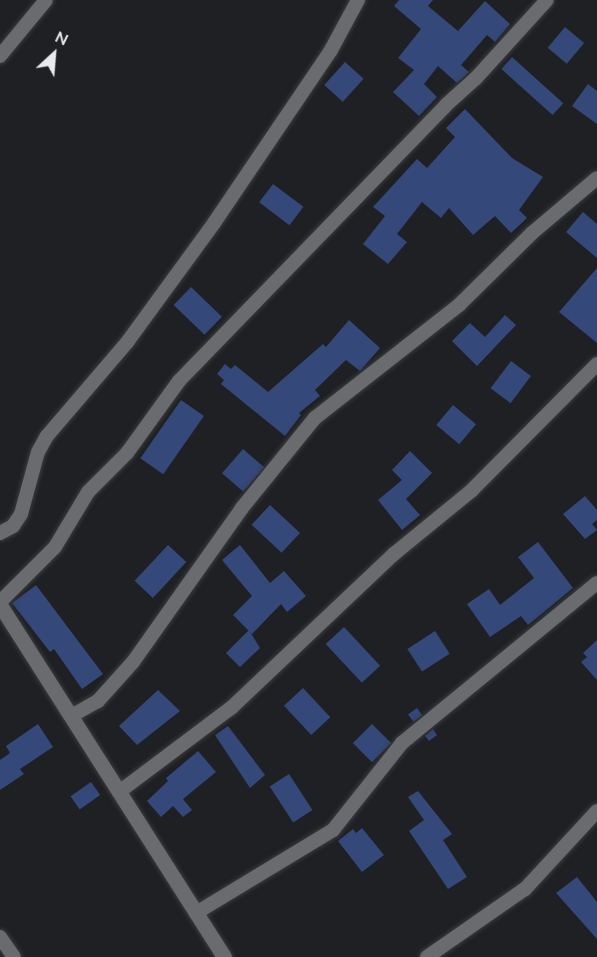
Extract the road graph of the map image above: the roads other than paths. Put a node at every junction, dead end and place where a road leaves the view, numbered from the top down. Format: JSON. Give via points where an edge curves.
{"nodes":[{"id":1,"x":46,"y":0,"type":"edge"},
{"id":2,"x":358,"y":0,"type":"edge"},
{"id":3,"x":548,"y":0,"type":"edge"},
{"id":4,"x":0,"y":56,"type":"edge"},
{"id":5,"x":597,"y":178,"type":"edge"},
{"id":6,"x":597,"y":364,"type":"edge"},
{"id":7,"x":0,"y":533,"type":"edge"},
{"id":8,"x":597,"y":583,"type":"edge"},
{"id":9,"x":0,"y":604,"type":"edge"},
{"id":10,"x":71,"y":716,"type":"junction"},
{"id":11,"x":119,"y":792,"type":"junction"},
{"id":12,"x":597,"y":811,"type":"edge"},
{"id":13,"x":196,"y":913,"type":"junction"},
{"id":14,"x":0,"y":937,"type":"edge"},
{"id":15,"x":14,"y":957,"type":"edge"},
{"id":16,"x":224,"y":957,"type":"edge"},
{"id":17,"x":427,"y":957,"type":"edge"}],
"edges":[{"from":1,"to":4,"type":"street"},
{"from":2,"to":7,"type":"street","via":[[331,50],[214,223],[128,341],[47,436],[38,452],[21,514],[13,526]]},
{"from":3,"to":9,"type":"street","via":[[179,381],[127,453],[88,492],[55,547]]},
{"from":5,"to":10,"type":"street","via":[[532,233],[459,305],[315,418],[235,517],[133,662],[98,701]]},
{"from":6,"to":11,"type":"street","via":[[471,492],[386,562],[231,708]]},
{"from":8,"to":13,"type":"street","via":[[402,743],[333,830]]},
{"from":9,"to":10,"type":"street"},
{"from":10,"to":11,"type":"street"},
{"from":11,"to":13,"type":"street"},
{"from":12,"to":17,"type":"street","via":[[525,890]]},
{"from":13,"to":16,"type":"street"},
{"from":14,"to":15,"type":"street"}]}
